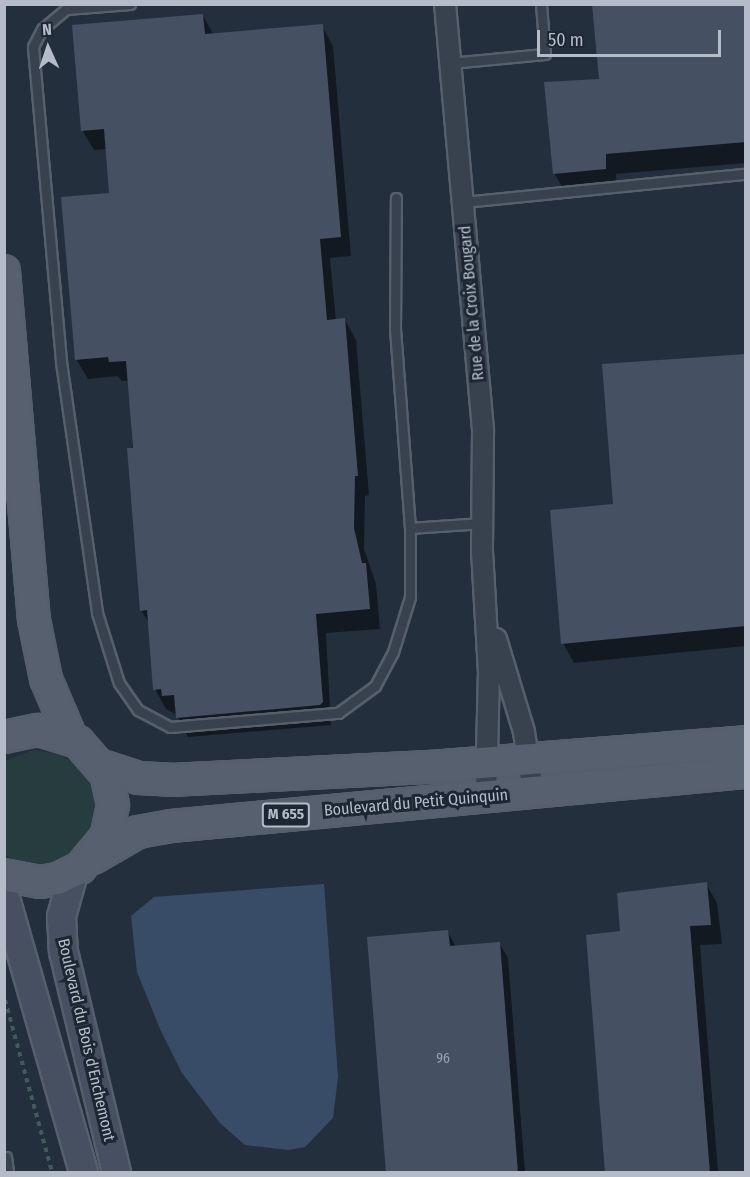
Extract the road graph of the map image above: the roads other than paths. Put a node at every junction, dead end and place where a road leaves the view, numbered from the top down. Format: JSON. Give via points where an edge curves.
{"nodes":[{"id":1,"x":130,"y":4,"type":"edge"},
{"id":2,"x":445,"y":4,"type":"edge"},
{"id":3,"x":541,"y":4,"type":"edge"},
{"id":4,"x":450,"y":63,"type":"junction"},
{"id":5,"x":746,"y":174,"type":"edge"},
{"id":6,"x":396,"y":198,"type":"dead end"},
{"id":7,"x":463,"y":202,"type":"junction"},
{"id":8,"x":4,"y":271,"type":"edge"},
{"id":9,"x":482,"y":523,"type":"junction"},
{"id":10,"x":410,"y":528,"type":"junction"},
{"id":11,"x":486,"y":601,"type":"junction"},
{"id":12,"x":4,"y":737,"type":"edge"},
{"id":13,"x":71,"y":738,"type":"junction"},
{"id":14,"x":746,"y":742,"type":"edge"},
{"id":15,"x":529,"y":759,"type":"junction"},
{"id":16,"x":484,"y":763,"type":"junction"},
{"id":17,"x":102,"y":766,"type":"junction"},
{"id":18,"x":746,"y":772,"type":"edge"},
{"id":19,"x":533,"y":792,"type":"junction"},
{"id":20,"x":486,"y":796,"type":"junction"},
{"id":21,"x":83,"y":865,"type":"junction"},
{"id":22,"x":4,"y":875,"type":"edge"},
{"id":23,"x":4,"y":894,"type":"edge"},
{"id":24,"x":6,"y":1157,"type":"edge"},
{"id":25,"x":8,"y":1173,"type":"edge"},
{"id":26,"x":83,"y":1173,"type":"edge"},
{"id":27,"x":116,"y":1173,"type":"edge"}],
"edges":[{"from":1,"to":10,"type":"lane","via":[[66,9],[42,29],[33,47],[63,374],[97,613],[119,683],[138,710],[170,727],[338,713],[375,686],[393,652],[410,597]]},
{"from":2,"to":4,"type":"street","name":"Rue de la Croix Bougard"},
{"from":3,"to":4,"type":"lane","via":[[545,54]]},
{"from":4,"to":7,"type":"street","name":"Rue de la Croix Bougard"},
{"from":5,"to":7,"type":"lane"},
{"from":6,"to":10,"type":"lane","via":[[395,330]]},
{"from":7,"to":9,"type":"street","name":"Rue de la Croix Bougard","via":[[483,432]]},
{"from":8,"to":13,"type":"main road","via":[[34,620],[45,675]]},
{"from":9,"to":10,"type":"lane"},
{"from":9,"to":11,"type":"street","name":"Rue de la Croix Bougard"},
{"from":11,"to":15,"type":"street"},
{"from":11,"to":16,"type":"street","via":[[489,671]]},
{"from":12,"to":13,"type":"main road","via":[[38,730]]},
{"from":13,"to":17,"type":"main road"},
{"from":14,"to":15,"type":"main road","name":"Boulevard du Petit Quinquin"},
{"from":15,"to":16,"type":"main road","name":"Boulevard du Petit Quinquin"},
{"from":15,"to":19,"type":"street"},
{"from":16,"to":17,"type":"main road","name":"Boulevard du Petit Quinquin","via":[[171,780],[138,778]]},
{"from":16,"to":20,"type":"street"},
{"from":17,"to":21,"type":"main road","via":[[111,789],[112,813],[106,837]]},
{"from":18,"to":19,"type":"main road","name":"Boulevard du Petit Quinquin","number":"M 655"},
{"from":19,"to":20,"type":"main road","name":"Boulevard du Petit Quinquin","number":"M 655"},
{"from":20,"to":21,"type":"main road","name":"Boulevard du Petit Quinquin","number":"M 655","via":[[154,829],[129,836]]},
{"from":21,"to":22,"type":"main road","name":"Boulevard du Petit Quinquin","via":[[40,882]]},
{"from":21,"to":27,"type":"main road","name":"Boulevard du Bois d'Enchemont","via":[[62,916],[63,951]]},
{"from":23,"to":26,"type":"main road","name":"Boulevard du Bois d'Enchemont"},
{"from":24,"to":25,"type":"lane"}]}
